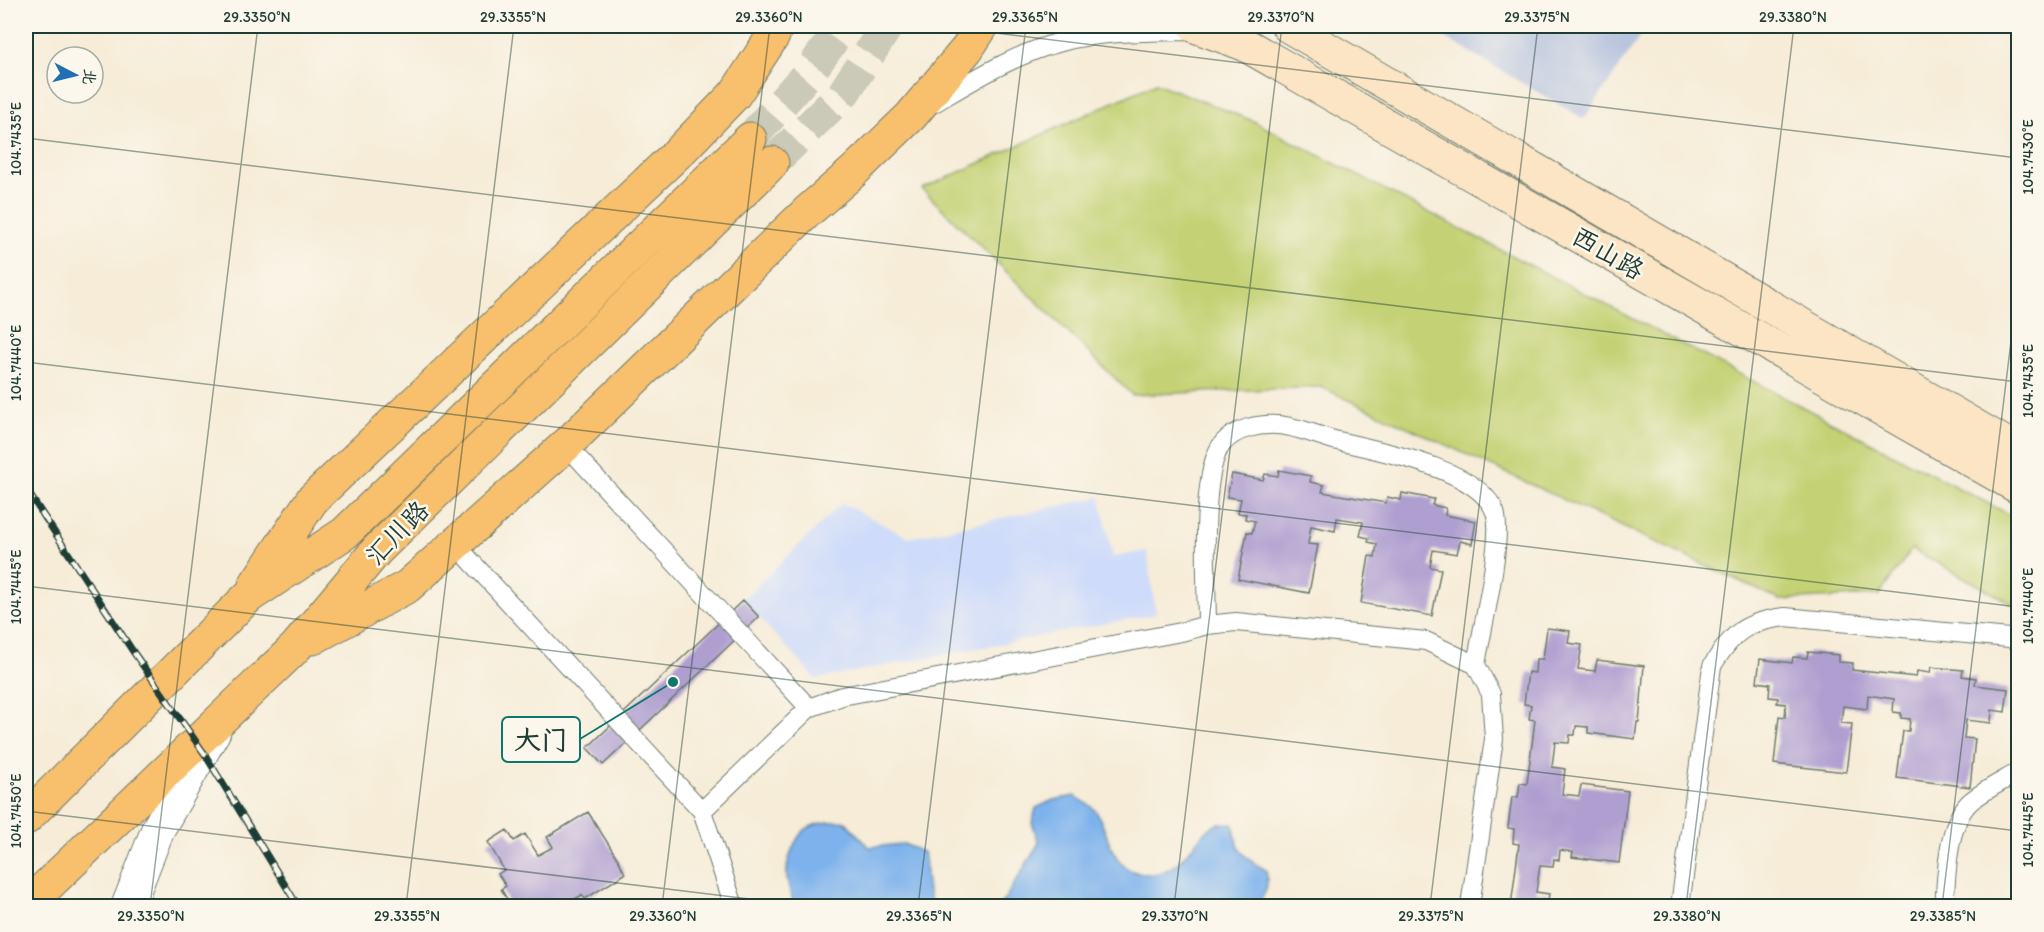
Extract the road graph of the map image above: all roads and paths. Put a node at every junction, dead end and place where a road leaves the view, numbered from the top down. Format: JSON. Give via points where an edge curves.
{"nodes":[{"id":1,"x":777,"y":26,"type":"edge"},
{"id":2,"x":982,"y":26,"type":"edge"},
{"id":3,"x":1288,"y":26,"type":"edge"},
{"id":4,"x":1202,"y":28,"type":"edge"},
{"id":5,"x":911,"y":116,"type":"junction"},
{"id":6,"x":750,"y":139,"type":"tunnel mouth"},
{"id":7,"x":772,"y":163,"type":"tunnel mouth"},
{"id":8,"x":566,"y":445,"type":"junction"},
{"id":9,"x":2019,"y":451,"type":"edge"},
{"id":10,"x":2019,"y":487,"type":"edge"},
{"id":11,"x":456,"y":545,"type":"junction"},
{"id":12,"x":248,"y":597,"type":"junction"},
{"id":13,"x":1207,"y":626,"type":"junction"},
{"id":14,"x":2019,"y":641,"type":"edge"},
{"id":15,"x":295,"y":648,"type":"junction"},
{"id":16,"x":1476,"y":665,"type":"junction"},
{"id":17,"x":809,"y":708,"type":"junction"},
{"id":18,"x":218,"y":724,"type":"junction"},
{"id":19,"x":2019,"y":772,"type":"edge"},
{"id":20,"x":702,"y":811,"type":"junction"},
{"id":21,"x":26,"y":818,"type":"edge"},
{"id":22,"x":26,"y":906,"type":"edge"},
{"id":23,"x":128,"y":906,"type":"edge"},
{"id":24,"x":734,"y":906,"type":"edge"},
{"id":25,"x":1470,"y":906,"type":"edge"},
{"id":26,"x":1680,"y":906,"type":"edge"},
{"id":27,"x":1944,"y":906,"type":"edge"}],
"edges":[{"from":1,"to":12,"type":"main road","via":[[735,94],[689,142],[312,500]]},
{"from":2,"to":5,"type":"main road"},
{"from":3,"to":9,"type":"main road","name":"西山路"},
{"from":4,"to":5,"type":"lane","via":[[1062,41],[1003,62]]},
{"from":4,"to":10,"type":"main road","name":"西山路","via":[[1244,45]]},
{"from":5,"to":8,"type":"main road"},
{"from":6,"to":12,"type":"main road","name":"汇川路","via":[[345,532]]},
{"from":7,"to":15,"type":"main road","name":"汇川路","via":[[377,550]]},
{"from":8,"to":11,"type":"main road"},
{"from":8,"to":17,"type":"lane"},
{"from":11,"to":15,"type":"main road","via":[[408,586]]},
{"from":11,"to":20,"type":"lane"},
{"from":12,"to":21,"type":"main road","name":"汇川路"},
{"from":13,"to":16,"type":"lane","via":[[1236,622],[1426,641]]},
{"from":13,"to":16,"type":"lane","via":[[1207,497],[1211,467],[1222,444],[1234,433],[1278,425],[1418,461],[1450,473],[1483,494],[1495,513],[1497,540]]},
{"from":13,"to":17,"type":"lane","via":[[842,696]]},
{"from":14,"to":26,"type":"lane","via":[[1785,617],[1749,625],[1734,636],[1712,666]]},
{"from":15,"to":18,"type":"main road","name":"汇川路"},
{"from":16,"to":25,"type":"lane","via":[[1491,694],[1494,739]]},
{"from":17,"to":20,"type":"lane"},
{"from":18,"to":22,"type":"main road","name":"汇川路"},
{"from":18,"to":23,"type":"street","via":[[158,829]]},
{"from":19,"to":27,"type":"lane","via":[[1970,802],[1959,817],[1952,837]]},
{"from":20,"to":24,"type":"lane"}]}
